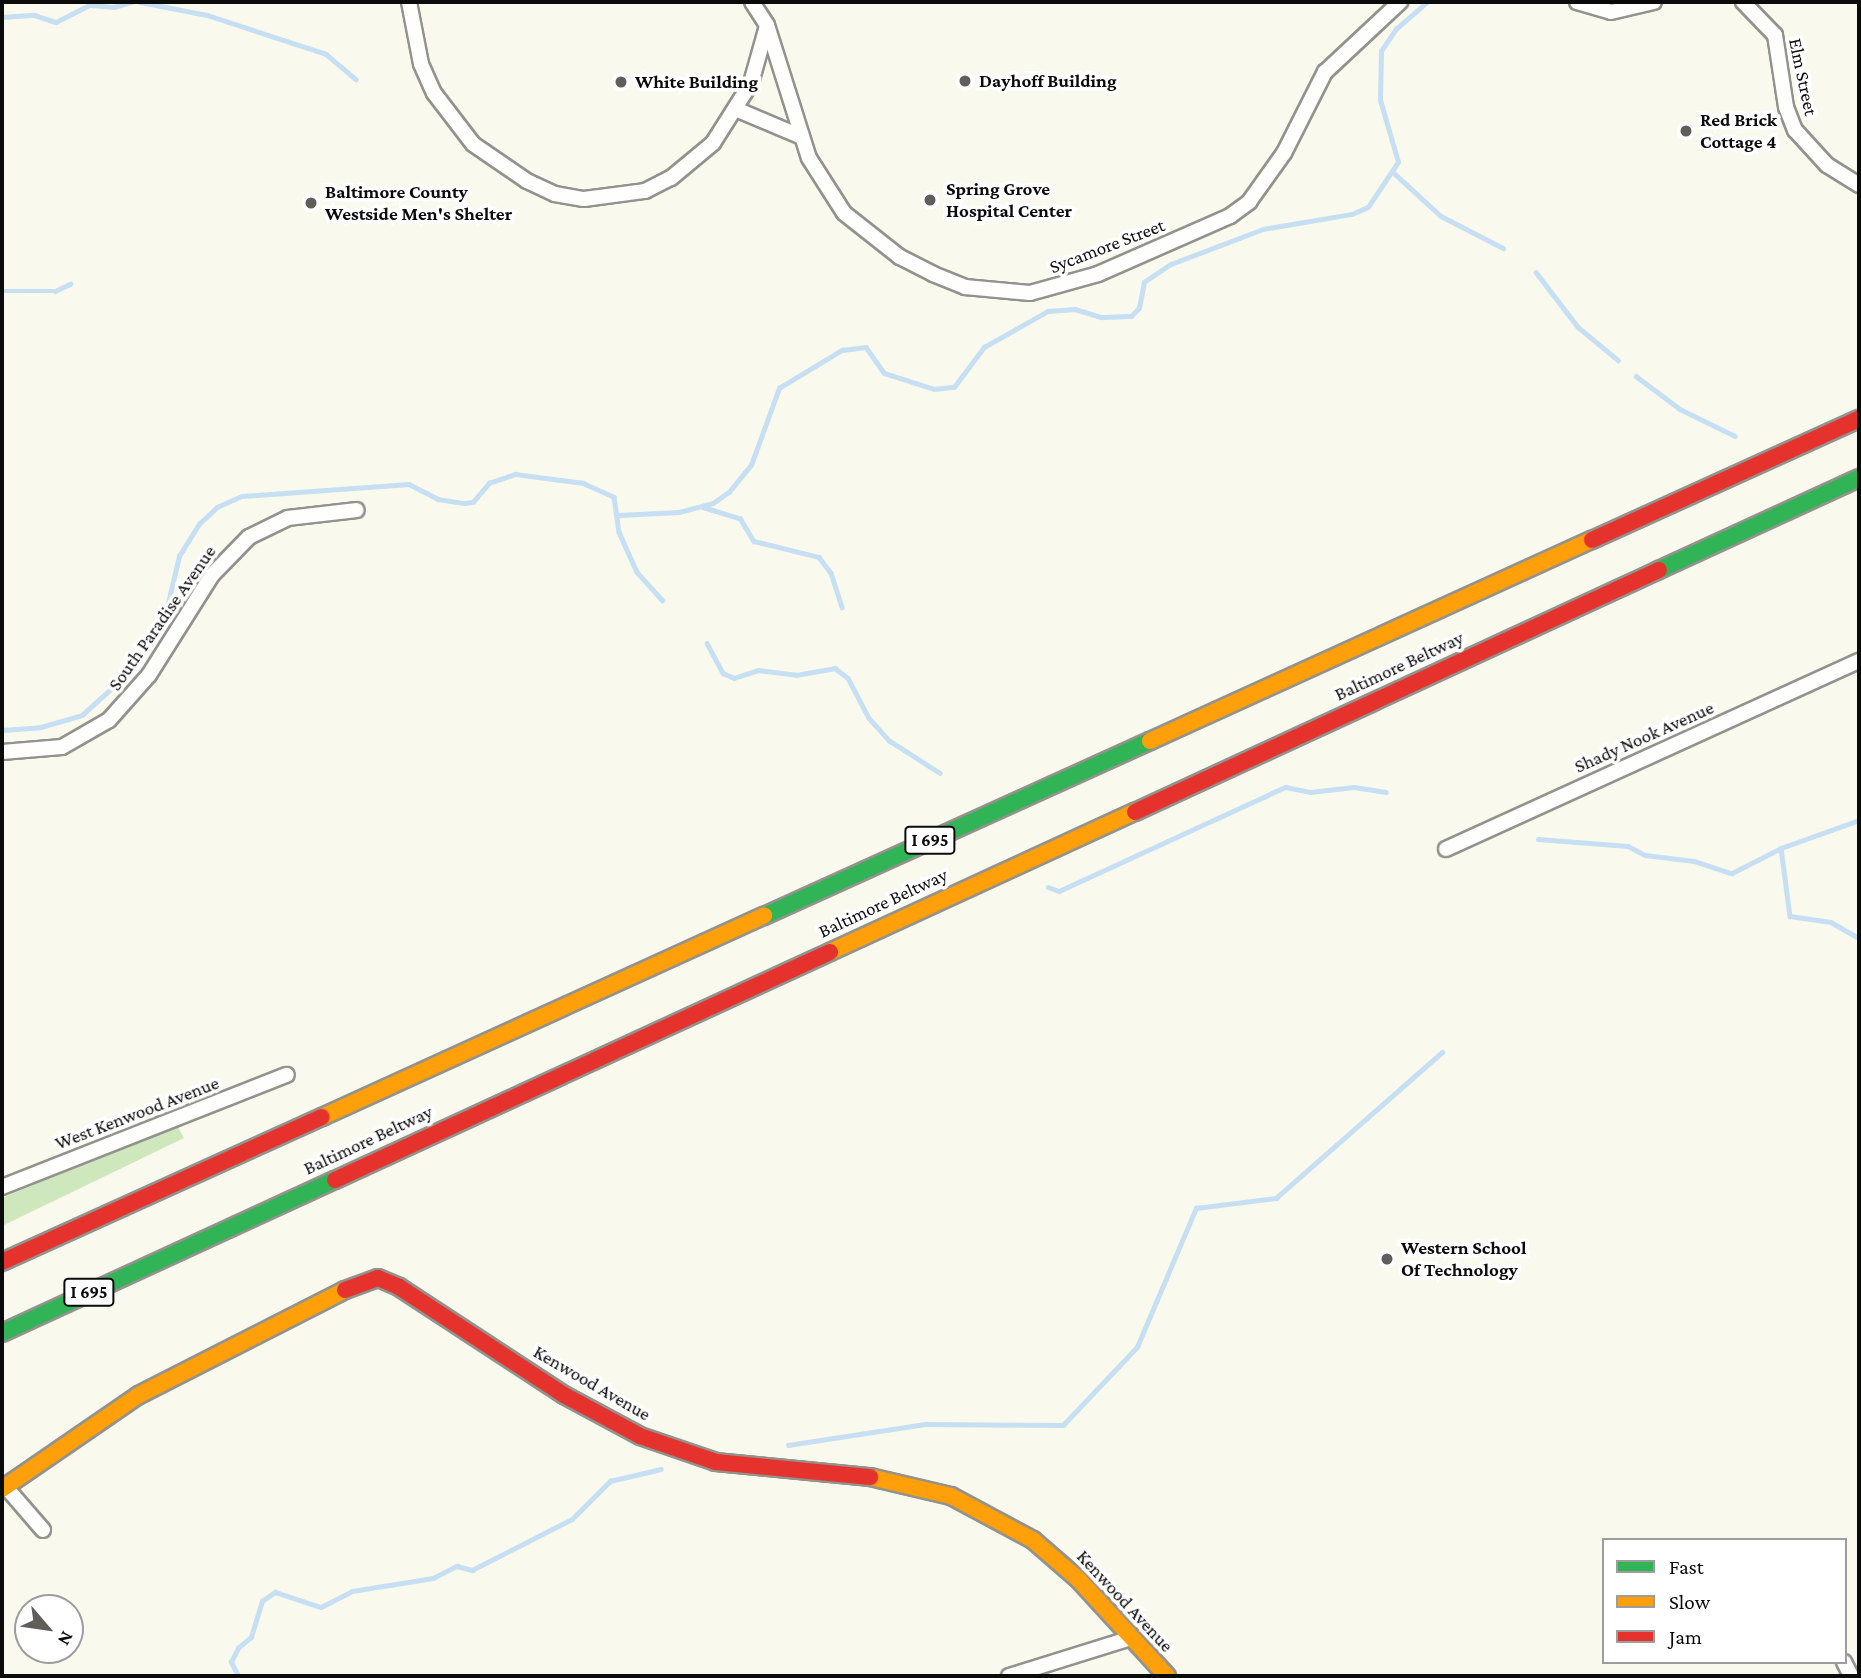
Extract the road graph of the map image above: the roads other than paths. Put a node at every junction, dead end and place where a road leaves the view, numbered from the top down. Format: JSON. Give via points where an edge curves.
{"nodes":[{"id":1,"x":409,"y":2,"type":"edge"},
{"id":2,"x":752,"y":2,"type":"edge"},
{"id":3,"x":1400,"y":2,"type":"edge"},
{"id":4,"x":1577,"y":2,"type":"edge"},
{"id":5,"x":1654,"y":2,"type":"edge"},
{"id":6,"x":1743,"y":2,"type":"edge"},
{"id":7,"x":767,"y":24,"type":"junction"},
{"id":8,"x":738,"y":110,"type":"junction"},
{"id":9,"x":802,"y":137,"type":"junction"},
{"id":10,"x":1859,"y":185,"type":"edge"},
{"id":11,"x":1859,"y":418,"type":"edge"},
{"id":12,"x":1859,"y":478,"type":"edge"},
{"id":13,"x":356,"y":510,"type":"dead end"},
{"id":14,"x":1859,"y":661,"type":"edge"},
{"id":15,"x":2,"y":752,"type":"edge"},
{"id":16,"x":1446,"y":849,"type":"dead end"},
{"id":17,"x":287,"y":1075,"type":"dead end"},
{"id":18,"x":2,"y":1187,"type":"edge"},
{"id":19,"x":2,"y":1262,"type":"edge"},
{"id":20,"x":141,"y":1268,"type":"junction"},
{"id":21,"x":2,"y":1333,"type":"edge"},
{"id":22,"x":2,"y":1343,"type":"edge"},
{"id":23,"x":3,"y":1488,"type":"edge"},
{"id":24,"x":43,"y":1530,"type":"dead end"},
{"id":25,"x":1132,"y":1638,"type":"junction"},
{"id":26,"x":1009,"y":1676,"type":"edge"},
{"id":27,"x":1167,"y":1676,"type":"edge"}],
"edges":[{"from":1,"to":8,"type":"street","via":[[421,64],[449,117],[496,162],[555,194],[584,199],[645,191],[693,161]]},
{"from":2,"to":7,"type":"street","name":"Sycamore Street"},
{"from":3,"to":9,"type":"street","name":"Sycamore Street","via":[[1325,72],[1284,153],[1249,202],[1205,228],[1061,287],[1019,293],[965,287],[900,257],[844,213],[822,182]]},
{"from":4,"to":5,"type":"street","via":[[1611,12]]},
{"from":6,"to":10,"type":"street","name":"Elm Street","via":[[1775,35],[1786,107],[1795,130],[1827,165]]},
{"from":7,"to":8,"type":"street","via":[[751,83]]},
{"from":7,"to":9,"type":"street","name":"Sycamore Street"},
{"from":8,"to":9,"type":"street"},
{"from":11,"to":19,"type":"main road","name":"Baltimore Beltway","number":"I 695"},
{"from":12,"to":20,"type":"main road","name":"Baltimore Beltway","number":"I 695"},
{"from":13,"to":15,"type":"street","name":"South Paradise Avenue","via":[[288,518],[249,537],[224,560],[149,675],[109,720],[62,747]]},
{"from":14,"to":16,"type":"street","name":"Shady Nook Avenue"},
{"from":17,"to":18,"type":"street","name":"West Kenwood Avenue"},
{"from":20,"to":21,"type":"main road","name":"Baltimore Beltway","number":"I 695"},
{"from":20,"to":22,"type":"main road"},
{"from":23,"to":24,"type":"street"},
{"from":23,"to":25,"type":"main road","name":"Kenwood Avenue","via":[[150,1389],[363,1280],[377,1279],[399,1287],[564,1395],[640,1436],[716,1462],[881,1478],[982,1509],[1055,1558]]},
{"from":25,"to":26,"type":"street"},
{"from":25,"to":27,"type":"main road","name":"Kenwood Avenue"}]}
